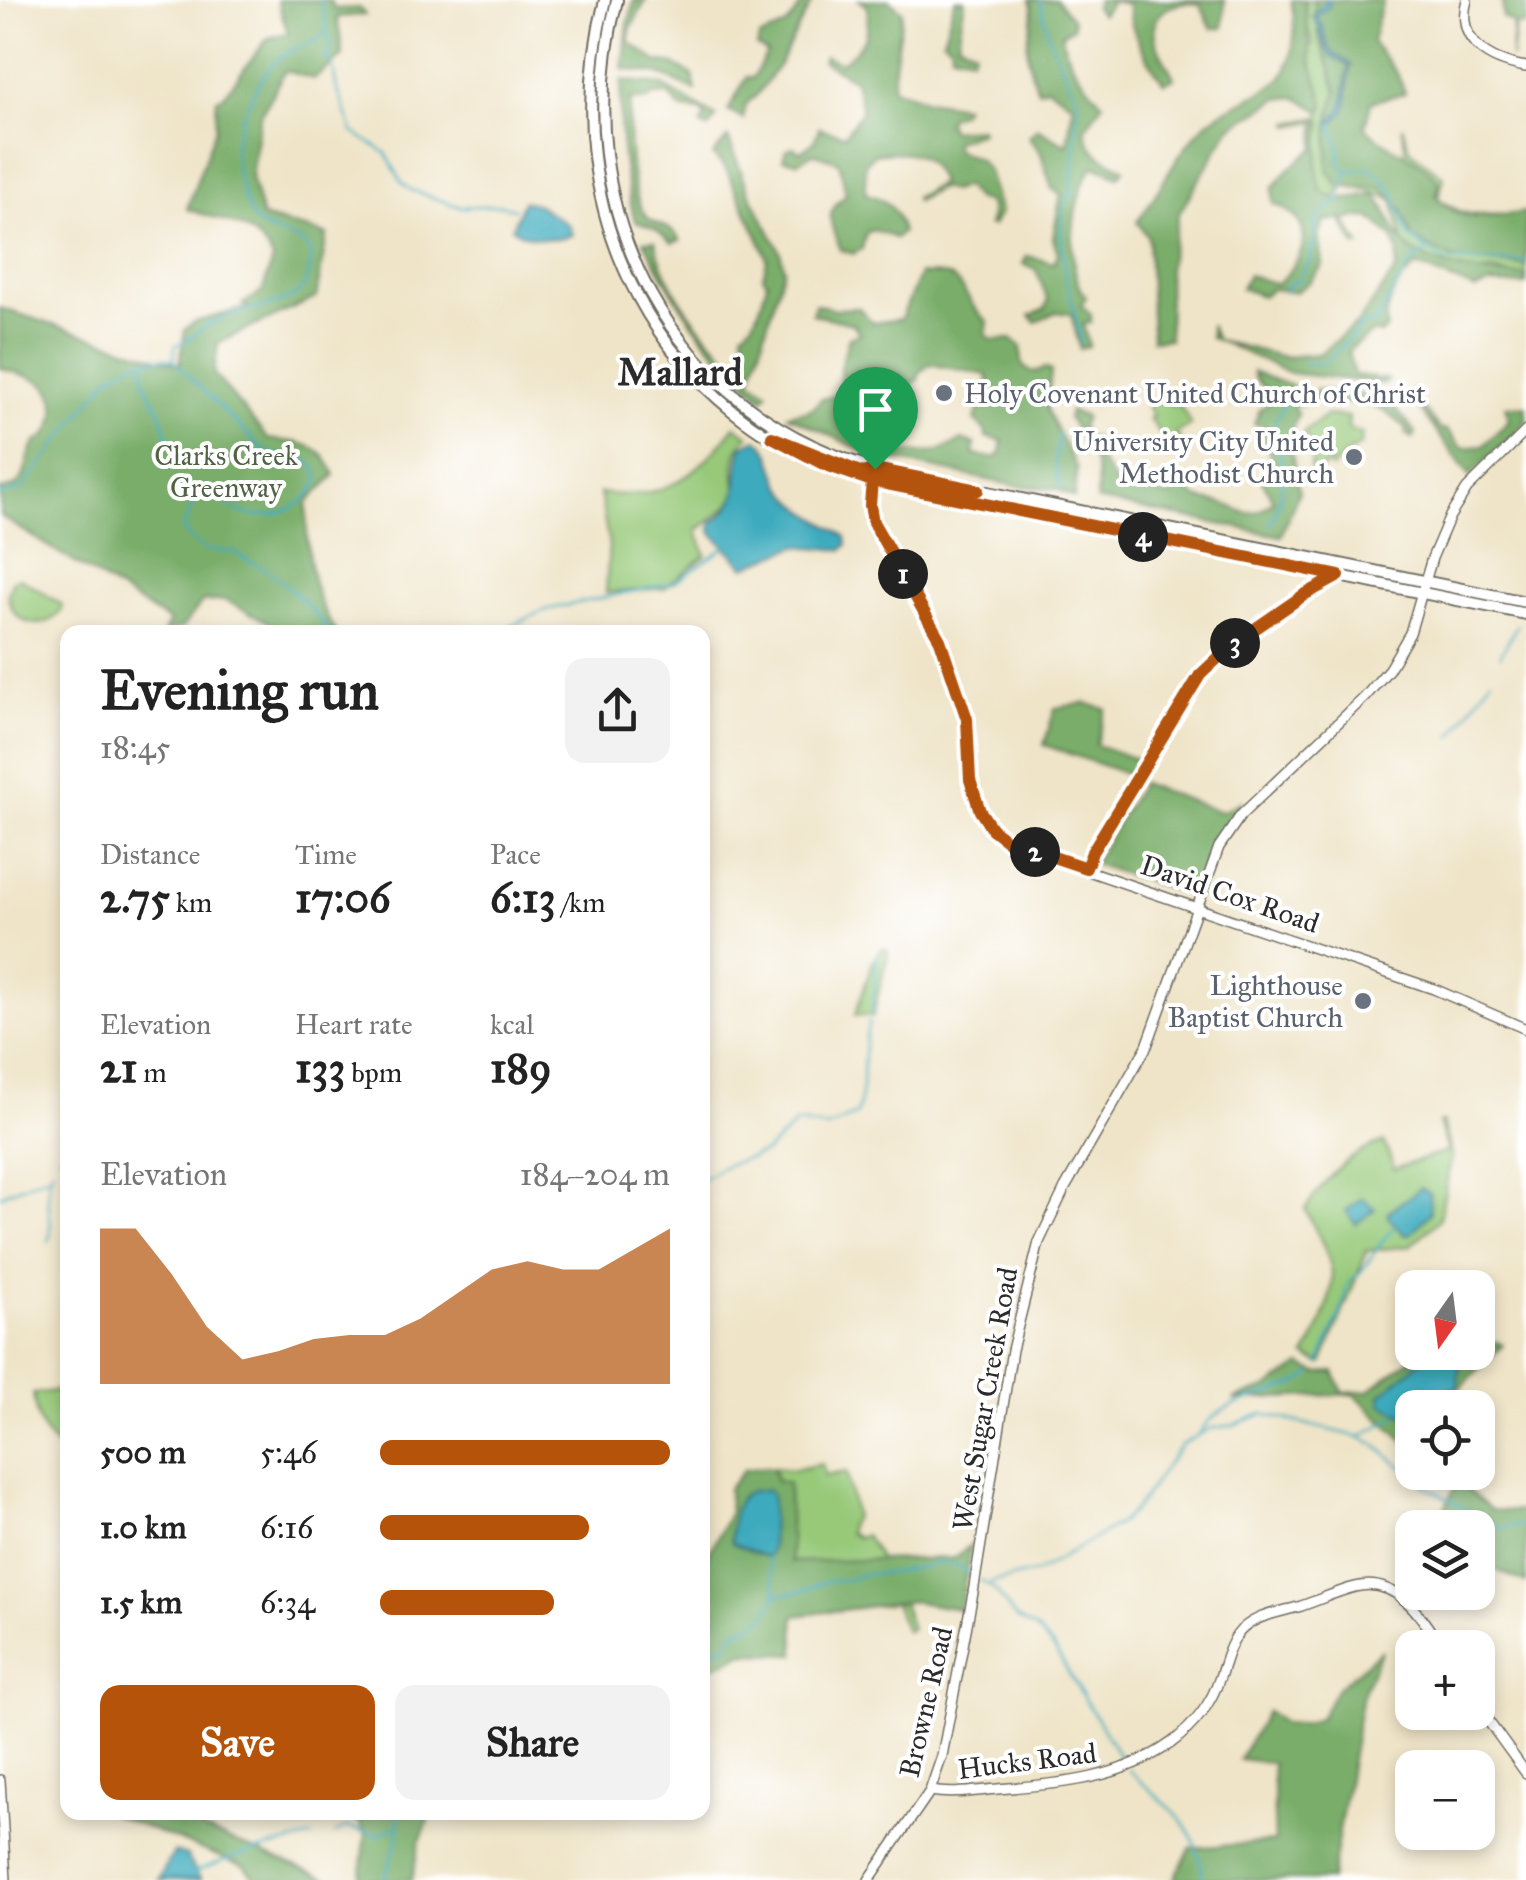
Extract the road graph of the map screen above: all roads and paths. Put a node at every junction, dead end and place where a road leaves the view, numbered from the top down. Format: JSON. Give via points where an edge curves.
{"nodes":[{"id":1,"x":604,"y":0,"type":"edge"},
{"id":2,"x":617,"y":0,"type":"edge"},
{"id":3,"x":1467,"y":0,"type":"edge"},
{"id":4,"x":600,"y":22,"type":"junction"},
{"id":5,"x":1526,"y":67,"type":"edge"},
{"id":6,"x":590,"y":72,"type":"junction"},
{"id":7,"x":604,"y":72,"type":"junction"},
{"id":8,"x":602,"y":139,"type":"junction"},
{"id":9,"x":1526,"y":431,"type":"edge"},
{"id":10,"x":874,"y":475,"type":"junction"},
{"id":11,"x":1306,"y":570,"type":"junction"},
{"id":12,"x":1339,"y":576,"type":"junction"},
{"id":13,"x":1424,"y":587,"type":"junction"},
{"id":14,"x":1304,"y":595,"type":"junction"},
{"id":15,"x":1526,"y":602,"type":"edge"},
{"id":16,"x":1526,"y":614,"type":"edge"},
{"id":17,"x":1086,"y":868,"type":"junction"},
{"id":18,"x":1197,"y":907,"type":"junction"},
{"id":19,"x":1526,"y":1029,"type":"edge"},
{"id":20,"x":976,"y":1576,"type":"joint"},
{"id":21,"x":1429,"y":1630,"type":"edge"},
{"id":22,"x":1495,"y":1730,"type":"edge"},
{"id":23,"x":1526,"y":1773,"type":"edge"},
{"id":24,"x":0,"y":1780,"type":"edge"},
{"id":25,"x":930,"y":1791,"type":"junction"},
{"id":26,"x":6,"y":1880,"type":"edge"},
{"id":27,"x":869,"y":1880,"type":"edge"}],
"edges":[{"from":1,"to":4,"type":"main road"},
{"from":2,"to":7,"type":"main road"},
{"from":3,"to":5,"type":"main road","via":[[1464,17],[1473,44],[1492,59]]},
{"from":4,"to":6,"type":"main road"},
{"from":4,"to":7,"type":"main road","via":[[597,65]]},
{"from":6,"to":8,"type":"main road","via":[[597,78]]},
{"from":6,"to":10,"type":"main road","via":[[594,174],[608,230],[656,327],[728,406],[772,437],[823,464]]},
{"from":7,"to":8,"type":"main road"},
{"from":8,"to":10,"type":"main road","via":[[628,250],[686,346],[774,424]]},
{"from":9,"to":13,"type":"main road","name":"West Sugar Creek Road","via":[[1460,500]]},
{"from":10,"to":11,"type":"main road"},
{"from":10,"to":13,"type":"main road","via":[[978,490]]},
{"from":10,"to":17,"type":"main road","name":"David Cox Road","via":[[873,522],[932,624],[964,709],[970,780],[980,811],[1009,842]]},
{"from":11,"to":12,"type":"main road"},
{"from":11,"to":14,"type":"main road","via":[[1314,583]]},
{"from":12,"to":13,"type":"main road"},
{"from":12,"to":14,"type":"main road"},
{"from":13,"to":15,"type":"main road"},
{"from":13,"to":16,"type":"main road"},
{"from":13,"to":18,"type":"main road","name":"West Sugar Creek Road","via":[[1406,641],[1376,685],[1227,834]]},
{"from":14,"to":17,"type":"main road","via":[[1200,675]]},
{"from":17,"to":18,"type":"main road","name":"David Cox Road"},
{"from":18,"to":19,"type":"main road","name":"David Cox Road","via":[[1434,989]]},
{"from":18,"to":20,"type":"main road","name":"West Sugar Creek Road","via":[[1142,1056],[1065,1188],[1032,1260]]},
{"from":20,"to":25,"type":"main road","name":"Browne Road"},
{"from":21,"to":25,"type":"main road","name":"Hucks Road","via":[[1391,1591],[1356,1586],[1244,1627],[1200,1716],[1170,1744],[1125,1768],[1077,1782]]},
{"from":22,"to":23,"type":"main road"},
{"from":24,"to":26,"type":"main road"},
{"from":25,"to":27,"type":"main road","name":"Browne Road"}]}
